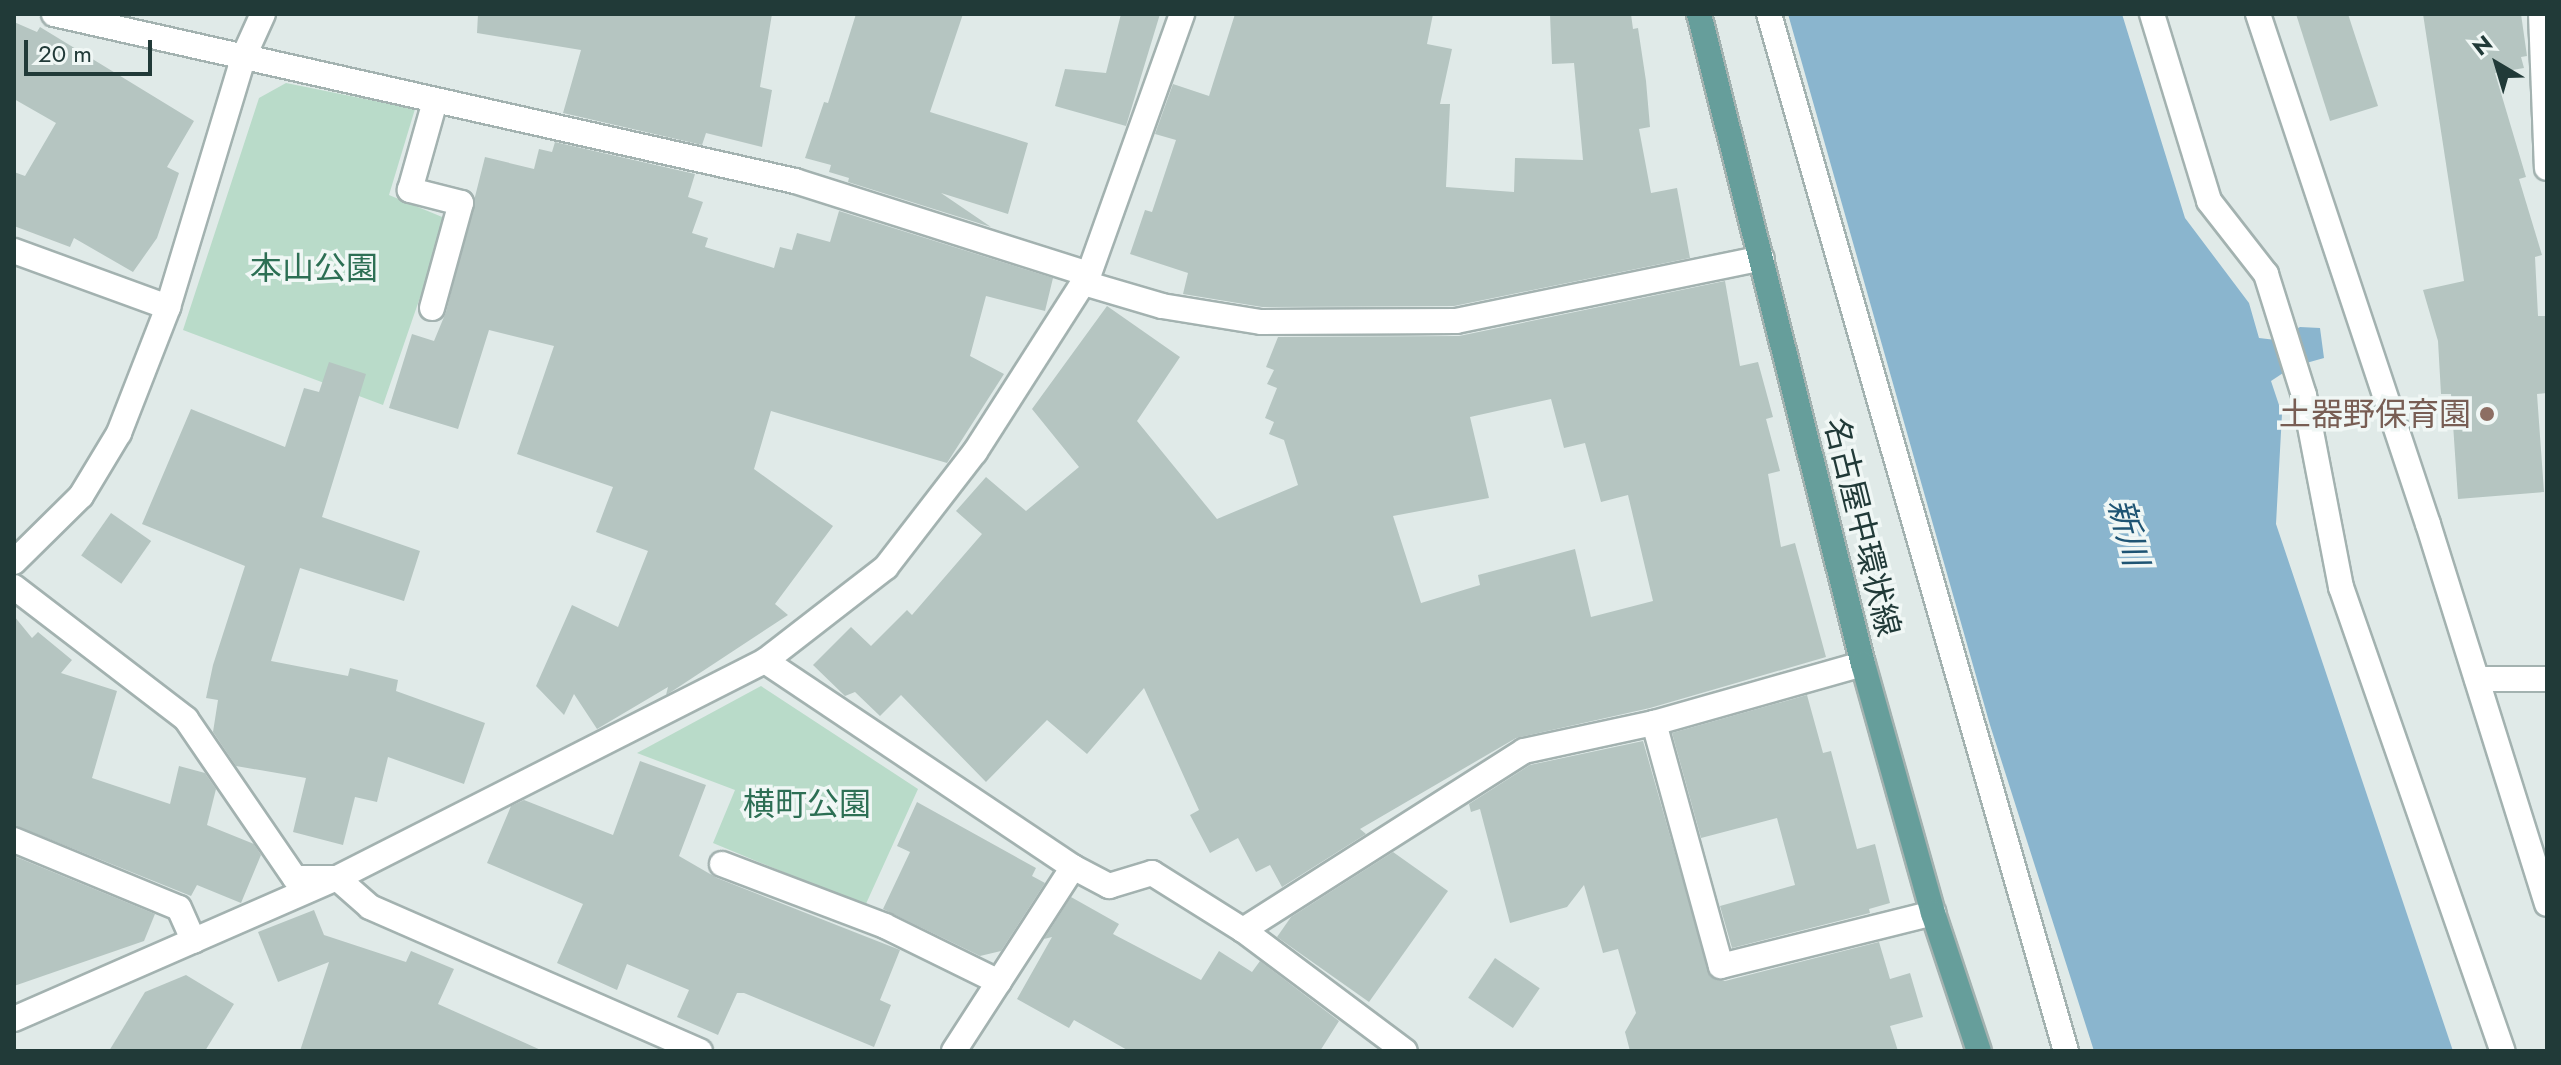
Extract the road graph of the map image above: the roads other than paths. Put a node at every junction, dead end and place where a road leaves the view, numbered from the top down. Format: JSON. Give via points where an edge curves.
{"nodes":[{"id":1,"x":54,"y":14,"type":"edge"},
{"id":2,"x":263,"y":14,"type":"edge"},
{"id":3,"x":1182,"y":14,"type":"edge"},
{"id":4,"x":1699,"y":14,"type":"edge"},
{"id":5,"x":1769,"y":14,"type":"edge"},
{"id":6,"x":2258,"y":14,"type":"edge"},
{"id":7,"x":2541,"y":14,"type":"edge"},
{"id":8,"x":2158,"y":20,"type":"edge"},
{"id":9,"x":243,"y":58,"type":"junction"},
{"id":10,"x":435,"y":101,"type":"junction"},
{"id":11,"x":2547,"y":168,"type":"edge"},
{"id":12,"x":14,"y":251,"type":"edge"},
{"id":13,"x":1762,"y":258,"type":"junction"},
{"id":14,"x":1087,"y":279,"type":"junction"},
{"id":15,"x":168,"y":307,"type":"junction"},
{"id":16,"x":432,"y":308,"type":"dead end"},
{"id":17,"x":14,"y":562,"type":"edge"},
{"id":18,"x":14,"y":587,"type":"edge"},
{"id":19,"x":765,"y":661,"type":"junction"},
{"id":20,"x":1863,"y":664,"type":"junction"},
{"id":21,"x":2477,"y":679,"type":"junction"},
{"id":22,"x":2547,"y":679,"type":"edge"},
{"id":23,"x":1654,"y":723,"type":"junction"},
{"id":24,"x":14,"y":840,"type":"edge"},
{"id":25,"x":722,"y":864,"type":"dead end"},
{"id":26,"x":1073,"y":867,"type":"junction"},
{"id":27,"x":337,"y":878,"type":"junction"},
{"id":28,"x":2547,"y":904,"type":"edge"},
{"id":29,"x":1933,"y":913,"type":"junction"},
{"id":30,"x":1243,"y":930,"type":"junction"},
{"id":31,"x":194,"y":941,"type":"junction"},
{"id":32,"x":999,"y":982,"type":"junction"},
{"id":33,"x":14,"y":1019,"type":"edge"},
{"id":34,"x":700,"y":1051,"type":"edge"},
{"id":35,"x":954,"y":1051,"type":"edge"},
{"id":36,"x":1405,"y":1051,"type":"edge"},
{"id":37,"x":1979,"y":1051,"type":"edge"},
{"id":38,"x":2066,"y":1051,"type":"edge"},
{"id":39,"x":2503,"y":1051,"type":"edge"}],
"edges":[{"from":1,"to":9,"type":"street"},
{"from":2,"to":9,"type":"street"},
{"from":3,"to":14,"type":"street"},
{"from":4,"to":13,"type":"main road","name":"名古屋中環状線"},
{"from":5,"to":38,"type":"street"},
{"from":6,"to":21,"type":"street"},
{"from":7,"to":11,"type":"street"},
{"from":8,"to":39,"type":"street","via":[[2209,201],[2266,274],[2299,378],[2341,587]]},
{"from":9,"to":10,"type":"street"},
{"from":9,"to":15,"type":"street"},
{"from":10,"to":14,"type":"street","via":[[795,181]]},
{"from":10,"to":16,"type":"street","via":[[410,190],[461,203]]},
{"from":12,"to":15,"type":"street"},
{"from":13,"to":14,"type":"street","via":[[1456,321],[1261,322],[1162,306]]},
{"from":13,"to":20,"type":"main road","name":"名古屋中環状線"},
{"from":14,"to":19,"type":"street","via":[[975,452],[886,567]]},
{"from":15,"to":17,"type":"street","via":[[119,433],[104,458],[81,496]]},
{"from":18,"to":27,"type":"street","via":[[186,719],[295,878]]},
{"from":19,"to":26,"type":"street"},
{"from":19,"to":27,"type":"street"},
{"from":20,"to":23,"type":"street"},
{"from":20,"to":29,"type":"main road","name":"名古屋中環状線"},
{"from":21,"to":22,"type":"street"},
{"from":21,"to":28,"type":"street"},
{"from":23,"to":29,"type":"street","via":[[1721,966]]},
{"from":23,"to":30,"type":"street","via":[[1524,751]]},
{"from":24,"to":31,"type":"street","via":[[179,908]]},
{"from":25,"to":32,"type":"street","via":[[885,926]]},
{"from":26,"to":30,"type":"street","via":[[1109,886],[1152,873]]},
{"from":26,"to":32,"type":"street"},
{"from":27,"to":31,"type":"street"},
{"from":27,"to":34,"type":"street","via":[[370,907]]},
{"from":29,"to":37,"type":"main road","name":"名古屋中環状線"},
{"from":30,"to":36,"type":"street"},
{"from":31,"to":33,"type":"street"},
{"from":32,"to":35,"type":"street"}]}
